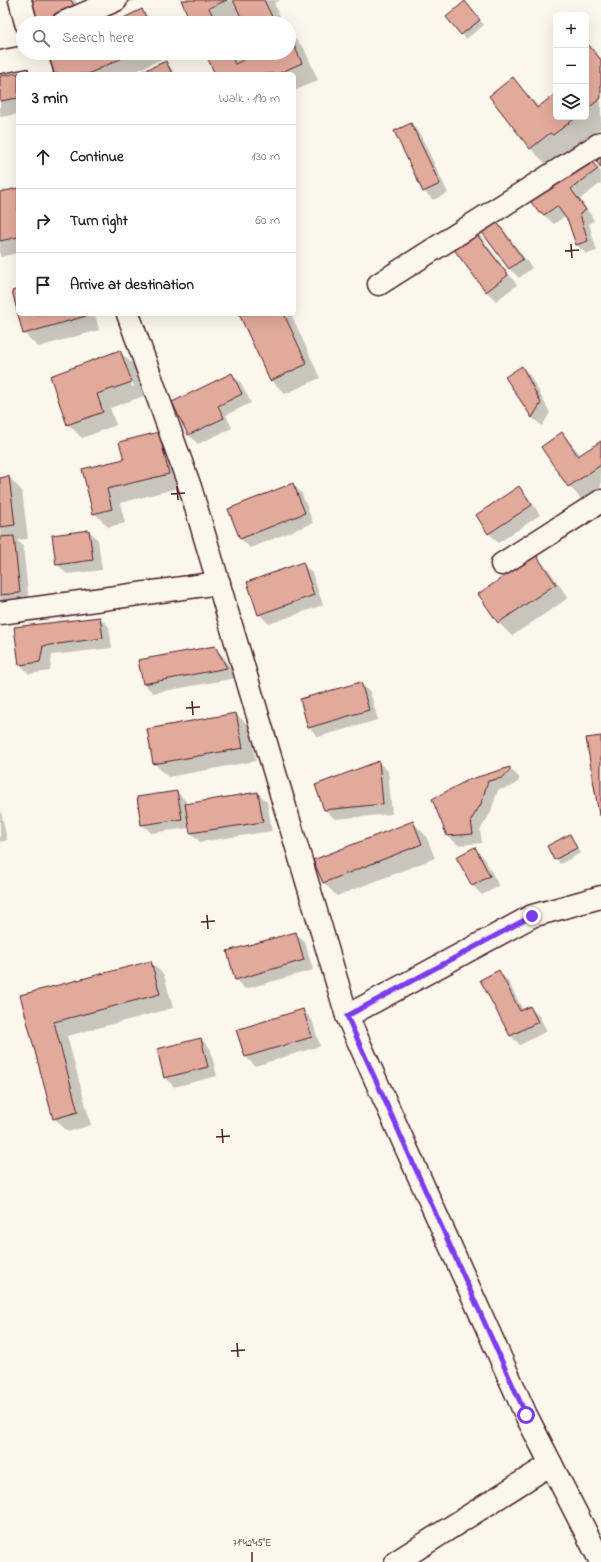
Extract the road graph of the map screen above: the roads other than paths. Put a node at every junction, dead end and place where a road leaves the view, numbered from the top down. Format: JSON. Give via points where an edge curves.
{"nodes":[{"id":1,"x":20,"y":0,"type":"edge"},
{"id":2,"x":116,"y":0,"type":"edge"},
{"id":3,"x":24,"y":16,"type":"edge"},
{"id":4,"x":79,"y":16,"type":"edge"},
{"id":5,"x":38,"y":61,"type":"edge"},
{"id":6,"x":0,"y":62,"type":"edge"},
{"id":7,"x":601,"y":143,"type":"edge"},
{"id":8,"x":379,"y":284,"type":"dead end"},
{"id":9,"x":129,"y":316,"type":"edge"},
{"id":10,"x":601,"y":501,"type":"edge"},
{"id":11,"x":502,"y":564,"type":"dead end"},
{"id":12,"x":219,"y":583,"type":"junction"},
{"id":13,"x":0,"y":613,"type":"edge"},
{"id":14,"x":601,"y":897,"type":"edge"},
{"id":15,"x":347,"y":1016,"type":"junction"},
{"id":16,"x":551,"y":1464,"type":"junction"},
{"id":17,"x":396,"y":1562,"type":"edge"},
{"id":18,"x":601,"y":1562,"type":"edge"}],
"edges":[{"from":1,"to":3,"type":"street"},
{"from":2,"to":4,"type":"street"},
{"from":5,"to":6,"type":"street"},
{"from":7,"to":8,"type":"street"},
{"from":9,"to":12,"type":"street","via":[[190,487]]},
{"from":10,"to":11,"type":"street"},
{"from":12,"to":13,"type":"street"},
{"from":12,"to":15,"type":"street"},
{"from":14,"to":15,"type":"street","via":[[532,916]]},
{"from":15,"to":16,"type":"street","via":[[523,1408]]},
{"from":16,"to":17,"type":"street"},
{"from":16,"to":18,"type":"street"}]}
